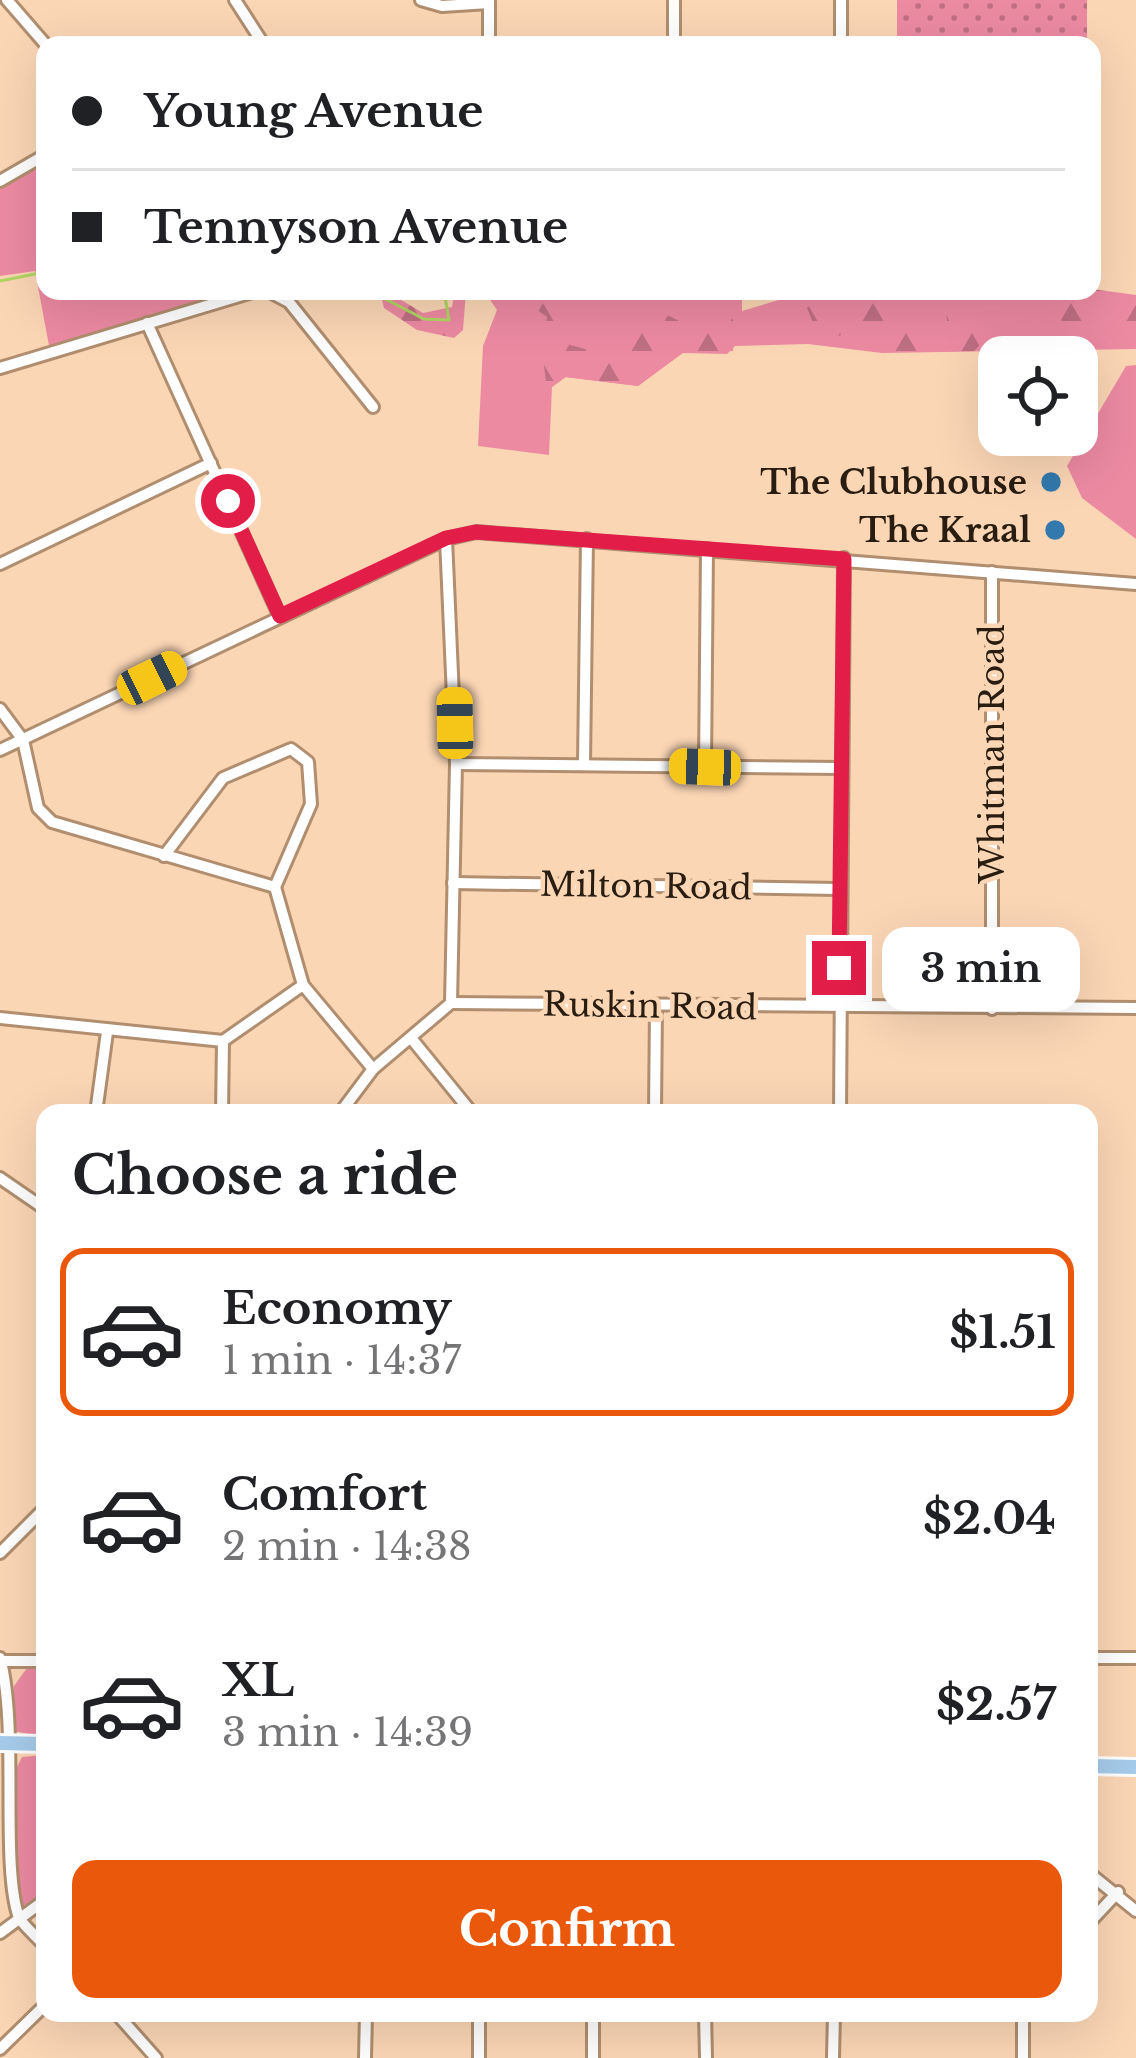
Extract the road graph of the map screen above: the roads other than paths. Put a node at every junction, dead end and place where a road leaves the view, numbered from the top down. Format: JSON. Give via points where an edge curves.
{"nodes":[{"id":1,"x":7,"y":0,"type":"edge"},
{"id":2,"x":235,"y":0,"type":"edge"},
{"id":3,"x":421,"y":0,"type":"edge"},
{"id":4,"x":674,"y":0,"type":"edge"},
{"id":5,"x":842,"y":0,"type":"edge"},
{"id":6,"x":489,"y":2,"type":"edge"},
{"id":7,"x":38,"y":36,"type":"edge"},
{"id":8,"x":258,"y":36,"type":"edge"},
{"id":9,"x":489,"y":36,"type":"edge"},
{"id":10,"x":674,"y":36,"type":"edge"},
{"id":11,"x":841,"y":36,"type":"edge"},
{"id":12,"x":36,"y":160,"type":"edge"},
{"id":13,"x":0,"y":181,"type":"edge"},
{"id":14,"x":225,"y":300,"type":"edge"},
{"id":15,"x":286,"y":300,"type":"edge"},
{"id":16,"x":147,"y":323,"type":"junction"},
{"id":17,"x":0,"y":368,"type":"edge"},
{"id":18,"x":374,"y":407,"type":"dead end"},
{"id":19,"x":211,"y":463,"type":"junction"},
{"id":20,"x":446,"y":538,"type":"junction"},
{"id":21,"x":587,"y":538,"type":"junction"},
{"id":22,"x":707,"y":549,"type":"junction"},
{"id":23,"x":844,"y":559,"type":"junction"},
{"id":24,"x":0,"y":564,"type":"edge"},
{"id":25,"x":992,"y":572,"type":"junction"},
{"id":26,"x":1136,"y":584,"type":"edge"},
{"id":27,"x":280,"y":616,"type":"junction"},
{"id":28,"x":0,"y":709,"type":"edge"},
{"id":29,"x":23,"y":740,"type":"junction"},
{"id":30,"x":0,"y":750,"type":"edge"},
{"id":31,"x":584,"y":763,"type":"junction"},
{"id":32,"x":456,"y":764,"type":"junction"},
{"id":33,"x":705,"y":767,"type":"junction"},
{"id":34,"x":840,"y":768,"type":"junction"},
{"id":35,"x":164,"y":856,"type":"junction"},
{"id":36,"x":453,"y":883,"type":"junction"},
{"id":37,"x":275,"y":887,"type":"junction"},
{"id":38,"x":839,"y":889,"type":"junction"},
{"id":39,"x":303,"y":985,"type":"junction"},
{"id":40,"x":452,"y":1003,"type":"junction"},
{"id":41,"x":656,"y":1007,"type":"junction"},
{"id":42,"x":839,"y":1007,"type":"junction"},
{"id":43,"x":1136,"y":1008,"type":"edge"},
{"id":44,"x":992,"y":1009,"type":"junction"},
{"id":45,"x":0,"y":1018,"type":"edge"},
{"id":46,"x":106,"y":1032,"type":"junction"},
{"id":47,"x":411,"y":1038,"type":"junction"},
{"id":48,"x":223,"y":1041,"type":"junction"},
{"id":49,"x":373,"y":1069,"type":"junction"},
{"id":50,"x":97,"y":1104,"type":"edge"},
{"id":51,"x":223,"y":1104,"type":"edge"},
{"id":52,"x":347,"y":1104,"type":"edge"},
{"id":53,"x":465,"y":1104,"type":"edge"},
{"id":54,"x":655,"y":1104,"type":"edge"},
{"id":55,"x":840,"y":1104,"type":"edge"},
{"id":56,"x":0,"y":1178,"type":"edge"},
{"id":57,"x":36,"y":1199,"type":"edge"},
{"id":58,"x":36,"y":1517,"type":"edge"},
{"id":59,"x":0,"y":1553,"type":"edge"},
{"id":60,"x":1098,"y":1658,"type":"edge"},
{"id":61,"x":1136,"y":1658,"type":"edge"},
{"id":62,"x":1,"y":1660,"type":"edge"},
{"id":63,"x":36,"y":1661,"type":"edge"},
{"id":64,"x":3,"y":1743,"type":"edge"},
{"id":65,"x":36,"y":1744,"type":"edge"},
{"id":66,"x":1098,"y":1766,"type":"edge"},
{"id":67,"x":1136,"y":1767,"type":"edge"},
{"id":68,"x":2,"y":1853,"type":"edge"},
{"id":69,"x":1098,"y":1879,"type":"edge"},
{"id":70,"x":1118,"y":1892,"type":"junction"},
{"id":71,"x":36,"y":1906,"type":"edge"},
{"id":72,"x":1136,"y":1911,"type":"edge"},
{"id":73,"x":1098,"y":1913,"type":"edge"},
{"id":74,"x":19,"y":1918,"type":"junction"},
{"id":75,"x":0,"y":1933,"type":"edge"},
{"id":76,"x":36,"y":1936,"type":"edge"},
{"id":77,"x":36,"y":2015,"type":"edge"},
{"id":78,"x":124,"y":2022,"type":"edge"},
{"id":79,"x":366,"y":2022,"type":"edge"},
{"id":80,"x":479,"y":2022,"type":"edge"},
{"id":81,"x":593,"y":2022,"type":"edge"},
{"id":82,"x":705,"y":2022,"type":"edge"},
{"id":83,"x":833,"y":2022,"type":"edge"},
{"id":84,"x":1023,"y":2022,"type":"edge"},
{"id":85,"x":0,"y":2049,"type":"edge"},
{"id":86,"x":156,"y":2058,"type":"edge"},
{"id":87,"x":365,"y":2058,"type":"edge"},
{"id":88,"x":479,"y":2058,"type":"edge"},
{"id":89,"x":593,"y":2058,"type":"edge"},
{"id":90,"x":706,"y":2058,"type":"edge"},
{"id":91,"x":833,"y":2058,"type":"edge"},
{"id":92,"x":1023,"y":2058,"type":"edge"}],
"edges":[{"from":1,"to":7,"type":"street"},
{"from":2,"to":8,"type":"street"},
{"from":3,"to":6,"type":"street"},
{"from":4,"to":10,"type":"street"},
{"from":5,"to":11,"type":"street"},
{"from":6,"to":9,"type":"street"},
{"from":12,"to":13,"type":"street"},
{"from":14,"to":16,"type":"street"},
{"from":15,"to":18,"type":"street"},
{"from":16,"to":17,"type":"street"},
{"from":16,"to":19,"type":"street"},
{"from":19,"to":24,"type":"street"},
{"from":19,"to":27,"type":"street"},
{"from":20,"to":21,"type":"street","via":[[497,531]]},
{"from":20,"to":27,"type":"street"},
{"from":20,"to":32,"type":"street"},
{"from":21,"to":22,"type":"street"},
{"from":21,"to":31,"type":"street"},
{"from":22,"to":23,"type":"street"},
{"from":22,"to":33,"type":"street"},
{"from":23,"to":25,"type":"street"},
{"from":23,"to":34,"type":"street"},
{"from":25,"to":26,"type":"street"},
{"from":25,"to":44,"type":"street","name":"Whitman Road"},
{"from":27,"to":29,"type":"street"},
{"from":28,"to":29,"type":"street"},
{"from":29,"to":30,"type":"street"},
{"from":29,"to":35,"type":"street","via":[[44,816]]},
{"from":31,"to":32,"type":"street"},
{"from":31,"to":33,"type":"street"},
{"from":32,"to":36,"type":"street"},
{"from":33,"to":34,"type":"street"},
{"from":34,"to":38,"type":"street"},
{"from":35,"to":37,"type":"street"},
{"from":35,"to":37,"type":"street","via":[[223,778],[291,749],[308,762],[311,804]]},
{"from":36,"to":38,"type":"street","name":"Milton Road"},
{"from":36,"to":40,"type":"street"},
{"from":37,"to":39,"type":"street"},
{"from":38,"to":42,"type":"street"},
{"from":39,"to":48,"type":"street"},
{"from":39,"to":49,"type":"street"},
{"from":40,"to":41,"type":"street","name":"Ruskin Road"},
{"from":40,"to":47,"type":"street"},
{"from":41,"to":42,"type":"street","name":"Ruskin Road"},
{"from":41,"to":54,"type":"street"},
{"from":42,"to":44,"type":"street","name":"Ruskin Road"},
{"from":42,"to":55,"type":"street"},
{"from":43,"to":44,"type":"street","name":"Ruskin Road"},
{"from":45,"to":46,"type":"street"},
{"from":46,"to":48,"type":"street"},
{"from":46,"to":50,"type":"street"},
{"from":47,"to":49,"type":"street"},
{"from":47,"to":53,"type":"street"},
{"from":48,"to":51,"type":"street"},
{"from":49,"to":52,"type":"street"},
{"from":56,"to":57,"type":"street"},
{"from":58,"to":59,"type":"street"},
{"from":60,"to":61,"type":"street"},
{"from":62,"to":63,"type":"street"},
{"from":62,"to":64,"type":"street"},
{"from":64,"to":65,"type":"main road"},
{"from":64,"to":68,"type":"street"},
{"from":66,"to":67,"type":"main road"},
{"from":68,"to":74,"type":"street"},
{"from":69,"to":70,"type":"street"},
{"from":70,"to":72,"type":"street"},
{"from":70,"to":73,"type":"street"},
{"from":71,"to":74,"type":"street"},
{"from":74,"to":75,"type":"street"},
{"from":74,"to":76,"type":"street"},
{"from":77,"to":85,"type":"street"},
{"from":78,"to":86,"type":"street"},
{"from":79,"to":87,"type":"street"},
{"from":80,"to":88,"type":"street"},
{"from":81,"to":89,"type":"street"},
{"from":82,"to":90,"type":"street"},
{"from":83,"to":91,"type":"street"},
{"from":84,"to":92,"type":"street"}]}
